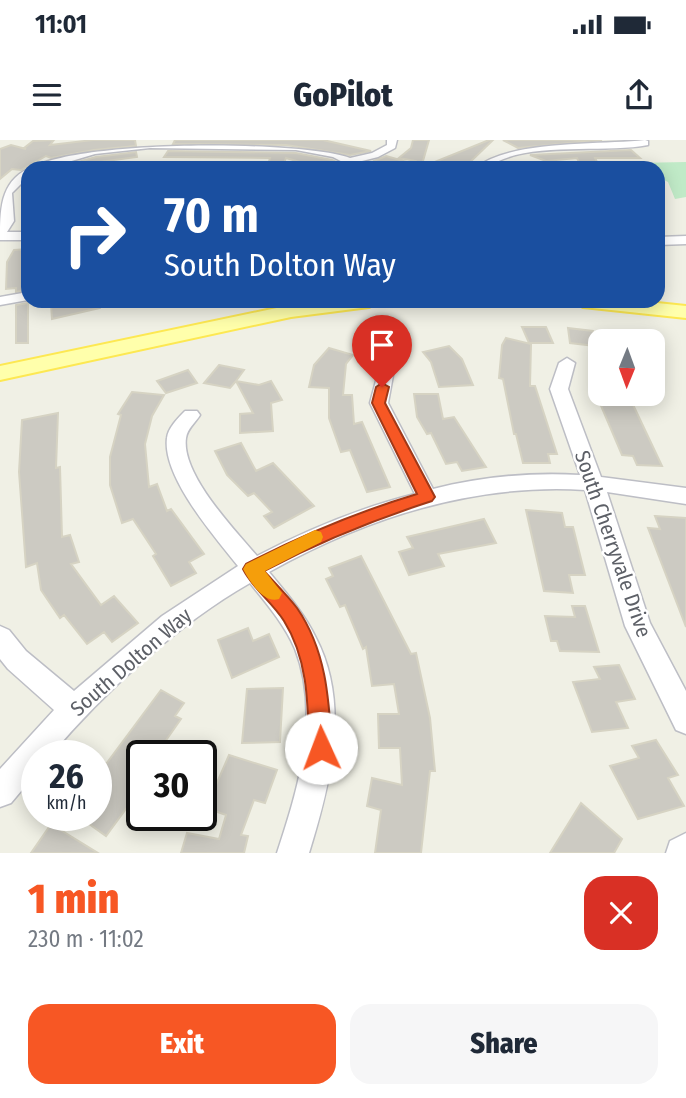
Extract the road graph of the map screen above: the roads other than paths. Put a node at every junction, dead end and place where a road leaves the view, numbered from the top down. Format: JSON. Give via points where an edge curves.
{"nodes":[{"id":1,"x":392,"y":140,"type":"edge"},
{"id":2,"x":511,"y":140,"type":"edge"},
{"id":3,"x":152,"y":143,"type":"edge"},
{"id":4,"x":645,"y":144,"type":"dead end"},
{"id":5,"x":529,"y":149,"type":"junction"},
{"id":6,"x":34,"y":154,"type":"dead end"},
{"id":7,"x":57,"y":160,"type":"joint"},
{"id":8,"x":352,"y":161,"type":"joint"},
{"id":9,"x":488,"y":161,"type":"edge"},
{"id":10,"x":21,"y":179,"type":"edge"},
{"id":11,"x":0,"y":235,"type":"edge"},
{"id":12,"x":21,"y":236,"type":"edge"},
{"id":13,"x":686,"y":240,"type":"edge"},
{"id":14,"x":665,"y":241,"type":"edge"},
{"id":15,"x":21,"y":297,"type":"edge"},
{"id":16,"x":0,"y":301,"type":"edge"},
{"id":17,"x":314,"y":308,"type":"edge"},
{"id":18,"x":649,"y":308,"type":"edge"},
{"id":19,"x":686,"y":312,"type":"edge"},
{"id":20,"x":567,"y":363,"type":"dead end"},
{"id":21,"x":386,"y":370,"type":"dead end"},
{"id":22,"x":0,"y":373,"type":"edge"},
{"id":23,"x":191,"y":415,"type":"dead end"},
{"id":24,"x":593,"y":482,"type":"junction"},
{"id":25,"x":686,"y":496,"type":"edge"},
{"id":26,"x":427,"y":497,"type":"junction"},
{"id":27,"x":252,"y":569,"type":"junction"},
{"id":28,"x":0,"y":638,"type":"edge"},
{"id":29,"x":74,"y":709,"type":"junction"},
{"id":30,"x":686,"y":720,"type":"edge"},
{"id":31,"x":0,"y":792,"type":"edge"},
{"id":32,"x":686,"y":849,"type":"edge"},
{"id":33,"x":293,"y":853,"type":"edge"},
{"id":34,"x":682,"y":853,"type":"edge"}],
"edges":[{"from":1,"to":8,"type":"street","via":[[392,146],[375,155]]},
{"from":2,"to":5,"type":"street"},
{"from":3,"to":7,"type":"street"},
{"from":3,"to":8,"type":"street","via":[[296,147]]},
{"from":4,"to":5,"type":"street"},
{"from":5,"to":9,"type":"street"},
{"from":6,"to":7,"type":"street"},
{"from":10,"to":11,"type":"street","via":[[5,195],[8,221]]},
{"from":11,"to":12,"type":"street"},
{"from":13,"to":14,"type":"street"},
{"from":15,"to":16,"type":"street"},
{"from":17,"to":22,"type":"main road"},
{"from":18,"to":19,"type":"main road"},
{"from":20,"to":24,"type":"street","name":"South Cherryvale Drive","via":[[559,389]]},
{"from":21,"to":26,"type":"street","via":[[379,403]]},
{"from":23,"to":27,"type":"street","via":[[176,437],[177,460]]},
{"from":24,"to":25,"type":"street","name":"South Dolton Way"},
{"from":24,"to":26,"type":"street","name":"South Dolton Way","via":[[537,482]]},
{"from":24,"to":30,"type":"street","name":"South Cherryvale Drive","via":[[638,626]]},
{"from":26,"to":27,"type":"street","name":"South Dolton Way","via":[[362,517]]},
{"from":27,"to":29,"type":"street","name":"South Dolton Way","via":[[166,626]]},
{"from":27,"to":33,"type":"street","via":[[296,624],[307,646],[318,691],[321,748]]},
{"from":28,"to":29,"type":"street","via":[[17,660]]},
{"from":29,"to":31,"type":"street","name":"South Dolton Way"},
{"from":32,"to":34,"type":"street"}]}
